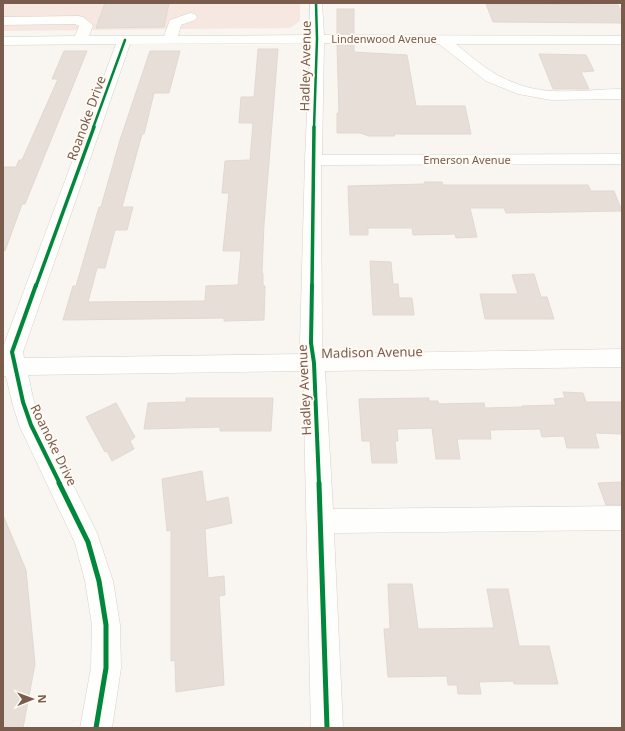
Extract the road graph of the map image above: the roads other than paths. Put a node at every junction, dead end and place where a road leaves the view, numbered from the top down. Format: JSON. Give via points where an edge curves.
{"nodes":[{"id":1,"x":316,"y":3,"type":"edge"},
{"id":2,"x":190,"y":17,"type":"dead end"},
{"id":3,"x":3,"y":21,"type":"edge"},
{"id":4,"x":317,"y":38,"type":"junction"},
{"id":5,"x":170,"y":39,"type":"junction"},
{"id":6,"x":442,"y":39,"type":"junction"},
{"id":7,"x":3,"y":40,"type":"edge"},
{"id":8,"x":81,"y":40,"type":"junction"},
{"id":9,"x":125,"y":40,"type":"junction"},
{"id":10,"x":622,"y":40,"type":"edge"},
{"id":11,"x":622,"y":94,"type":"edge"},
{"id":12,"x":622,"y":159,"type":"edge"},
{"id":13,"x":313,"y":160,"type":"junction"},
{"id":14,"x":622,"y":358,"type":"edge"},
{"id":15,"x":314,"y":363,"type":"junction"},
{"id":16,"x":9,"y":367,"type":"edge"},
{"id":17,"x":622,"y":518,"type":"edge"},
{"id":18,"x":321,"y":521,"type":"junction"},
{"id":19,"x":96,"y":728,"type":"edge"},
{"id":20,"x":327,"y":728,"type":"edge"}],
"edges":[{"from":1,"to":4,"type":"street","name":"Hadley Avenue"},
{"from":2,"to":5,"type":"street","via":[[174,25]]},
{"from":3,"to":8,"type":"street","via":[[78,20],[86,25]]},
{"from":4,"to":5,"type":"street","name":"Lindenwood Avenue"},
{"from":4,"to":6,"type":"street","name":"Lindenwood Avenue"},
{"from":4,"to":13,"type":"street","name":"Hadley Avenue"},
{"from":5,"to":9,"type":"street","name":"Lindenwood Avenue"},
{"from":6,"to":10,"type":"street","name":"Lindenwood Avenue"},
{"from":6,"to":11,"type":"street","via":[[492,78],[523,92],[551,95]]},
{"from":7,"to":8,"type":"street","name":"Lindenwood Avenue"},
{"from":8,"to":9,"type":"street","name":"Lindenwood Avenue"},
{"from":9,"to":16,"type":"street","name":"Roanoke Drive","via":[[15,343]]},
{"from":12,"to":13,"type":"street","name":"Emerson Avenue"},
{"from":13,"to":15,"type":"street","name":"Hadley Avenue","via":[[311,343]]},
{"from":14,"to":15,"type":"street","name":"Madison Avenue"},
{"from":15,"to":16,"type":"street","name":"Madison Avenue"},
{"from":15,"to":18,"type":"street","name":"Hadley Avenue"},
{"from":16,"to":19,"type":"street","name":"Roanoke Drive","via":[[31,425],[88,542],[100,581],[106,625],[106,668]]},
{"from":17,"to":18,"type":"street"},
{"from":18,"to":20,"type":"street","name":"Hadley Avenue"}]}
